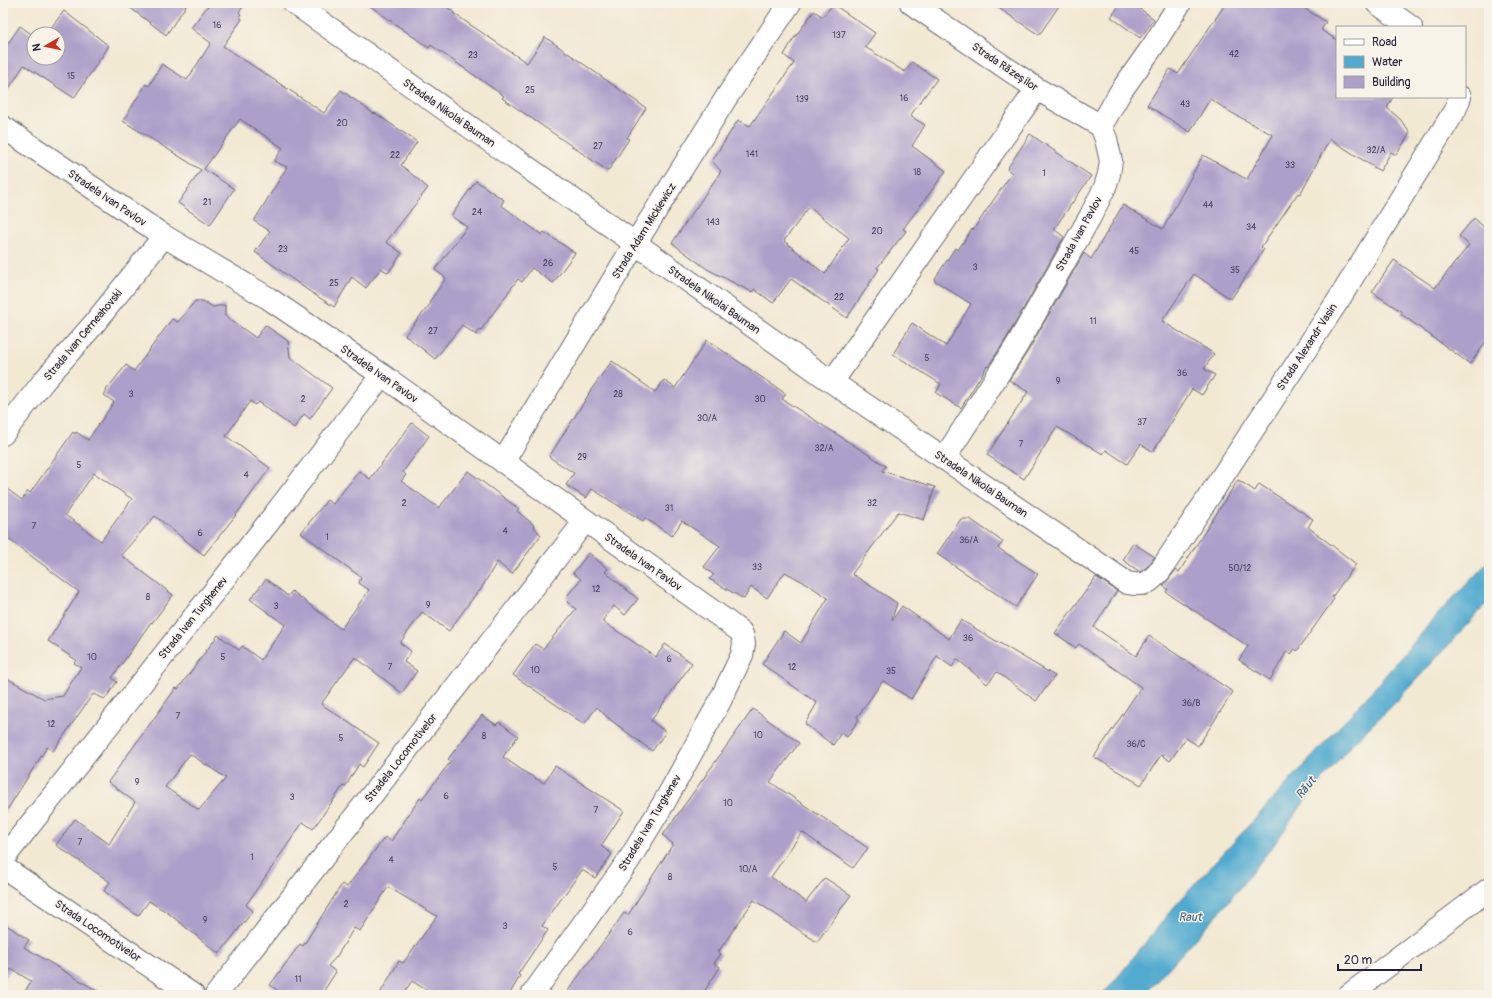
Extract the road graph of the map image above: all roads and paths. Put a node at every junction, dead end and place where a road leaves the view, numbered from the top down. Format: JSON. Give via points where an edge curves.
{"nodes":[{"id":1,"x":294,"y":3,"type":"edge"},
{"id":2,"x":790,"y":3,"type":"edge"},
{"id":3,"x":911,"y":3,"type":"edge"},
{"id":4,"x":1180,"y":3,"type":"edge"},
{"id":5,"x":1377,"y":3,"type":"edge"},
{"id":6,"x":1410,"y":26,"type":"edge"},
{"id":7,"x":1037,"y":89,"type":"junction"},
{"id":8,"x":1460,"y":98,"type":"edge"},
{"id":9,"x":1101,"y":126,"type":"junction"},
{"id":10,"x":3,"y":127,"type":"edge"},
{"id":11,"x":164,"y":236,"type":"junction"},
{"id":12,"x":635,"y":244,"type":"junction"},
{"id":13,"x":382,"y":375,"type":"junction"},
{"id":14,"x":832,"y":382,"type":"junction"},
{"id":15,"x":3,"y":434,"type":"edge"},
{"id":16,"x":944,"y":459,"type":"junction"},
{"id":17,"x":503,"y":462,"type":"junction"},
{"id":18,"x":585,"y":521,"type":"junction"},
{"id":19,"x":1140,"y":585,"type":"joint"},
{"id":20,"x":743,"y":637,"type":"joint"},
{"id":21,"x":3,"y":859,"type":"edge"},
{"id":22,"x":3,"y":867,"type":"edge"},
{"id":23,"x":1489,"y":889,"type":"edge"},
{"id":24,"x":193,"y":995,"type":"edge"},
{"id":25,"x":216,"y":995,"type":"edge"},
{"id":26,"x":532,"y":995,"type":"edge"},
{"id":27,"x":1349,"y":995,"type":"edge"}],
"edges":[{"from":1,"to":12,"type":"street","name":"Stradela Nikolai Bauman"},
{"from":2,"to":12,"type":"street","name":"Strada Adam Mickiewicz","via":[[726,98]]},
{"from":3,"to":7,"type":"street","name":"Strada Răzeșilor"},
{"from":4,"to":9,"type":"street","via":[[1121,91]]},
{"from":5,"to":6,"type":"street"},
{"from":7,"to":9,"type":"street","name":"Strada Răzeșilor"},
{"from":7,"to":14,"type":"street"},
{"from":8,"to":19,"type":"street","name":"Strada Alexandr Vasin","via":[[1455,110],[1340,296],[1165,564],[1151,581]]},
{"from":9,"to":16,"type":"street","name":"Strada Ivan Pavlov","via":[[1110,161],[1105,187],[1017,345]]},
{"from":10,"to":11,"type":"street","name":"Stradela Ivan Pavlov"},
{"from":11,"to":13,"type":"street","name":"Stradela Ivan Pavlov","via":[[268,298]]},
{"from":11,"to":15,"type":"street","name":"Strada Ivan Cerneahovski"},
{"from":12,"to":14,"type":"street","name":"Stradela Nikolai Bauman"},
{"from":12,"to":17,"type":"street","name":"Strada Adam Mickiewicz"},
{"from":13,"to":17,"type":"street","name":"Stradela Ivan Pavlov"},
{"from":13,"to":21,"type":"street","name":"Strada Ivan Turghenev"},
{"from":14,"to":16,"type":"street","name":"Stradela Nikolai Bauman"},
{"from":16,"to":19,"type":"street","name":"Stradela Nikolai Bauman","via":[[1127,583]]},
{"from":17,"to":18,"type":"street","name":"Stradela Ivan Pavlov"},
{"from":18,"to":20,"type":"street","name":"Stradela Ivan Pavlov","via":[[725,620],[741,632]]},
{"from":18,"to":25,"type":"street","name":"Stradela Locomotivelor"},
{"from":20,"to":26,"type":"street","name":"Stradela Ivan Turghenev","via":[[742,655],[719,703],[665,801],[629,860]]},
{"from":22,"to":24,"type":"street","name":"Strada Locomotivelor"},
{"from":23,"to":27,"type":"street"}]}
